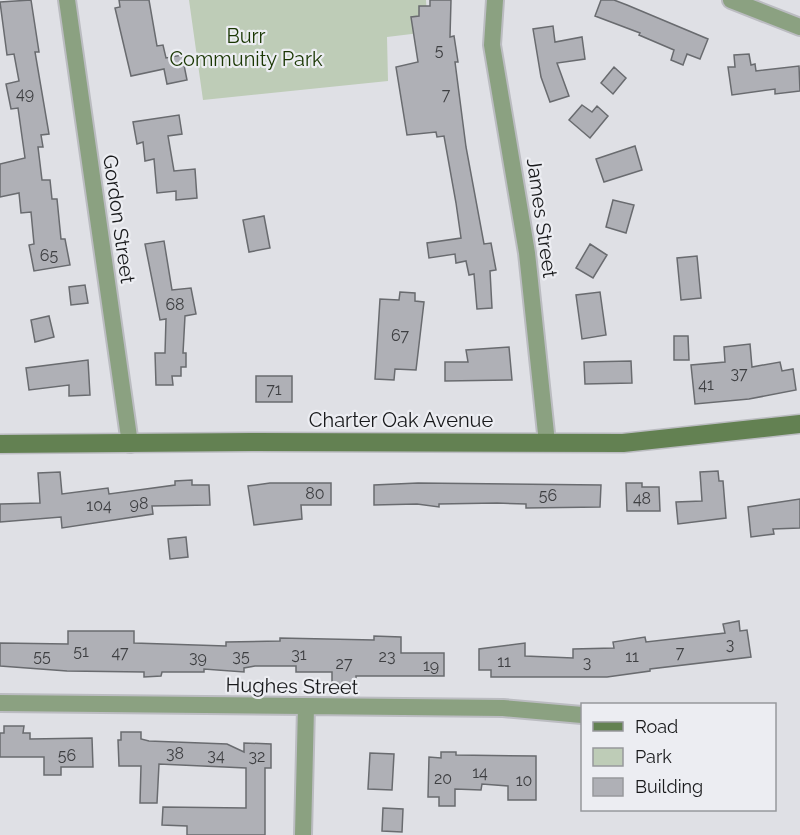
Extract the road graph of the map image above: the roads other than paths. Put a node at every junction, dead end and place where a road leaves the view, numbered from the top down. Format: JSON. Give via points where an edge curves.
{"nodes":[{"id":1,"x":67,"y":0,"type":"edge"},
{"id":2,"x":495,"y":0,"type":"edge"},
{"id":3,"x":731,"y":0,"type":"edge"},
{"id":4,"x":800,"y":27,"type":"edge"},
{"id":5,"x":800,"y":424,"type":"edge"},
{"id":6,"x":547,"y":443,"type":"junction"},
{"id":7,"x":0,"y":444,"type":"edge"},
{"id":8,"x":130,"y":444,"type":"junction"},
{"id":9,"x":0,"y":703,"type":"edge"},
{"id":10,"x":306,"y":707,"type":"junction"},
{"id":11,"x":581,"y":715,"type":"edge"},
{"id":12,"x":303,"y":835,"type":"edge"}],
"edges":[{"from":1,"to":8,"type":"street","name":"Gordon Street"},
{"from":2,"to":6,"type":"street","name":"James Street","via":[[492,45],[528,254]]},
{"from":3,"to":4,"type":"street"},
{"from":5,"to":6,"type":"street","name":"Charter Oak Avenue","via":[[623,443]]},
{"from":6,"to":8,"type":"street","name":"Charter Oak Avenue"},
{"from":7,"to":8,"type":"street","name":"Charter Oak Avenue"},
{"from":9,"to":10,"type":"street","name":"Hughes Street"},
{"from":10,"to":11,"type":"street","name":"Hughes Street","via":[[503,708]]},
{"from":10,"to":12,"type":"street"}]}
